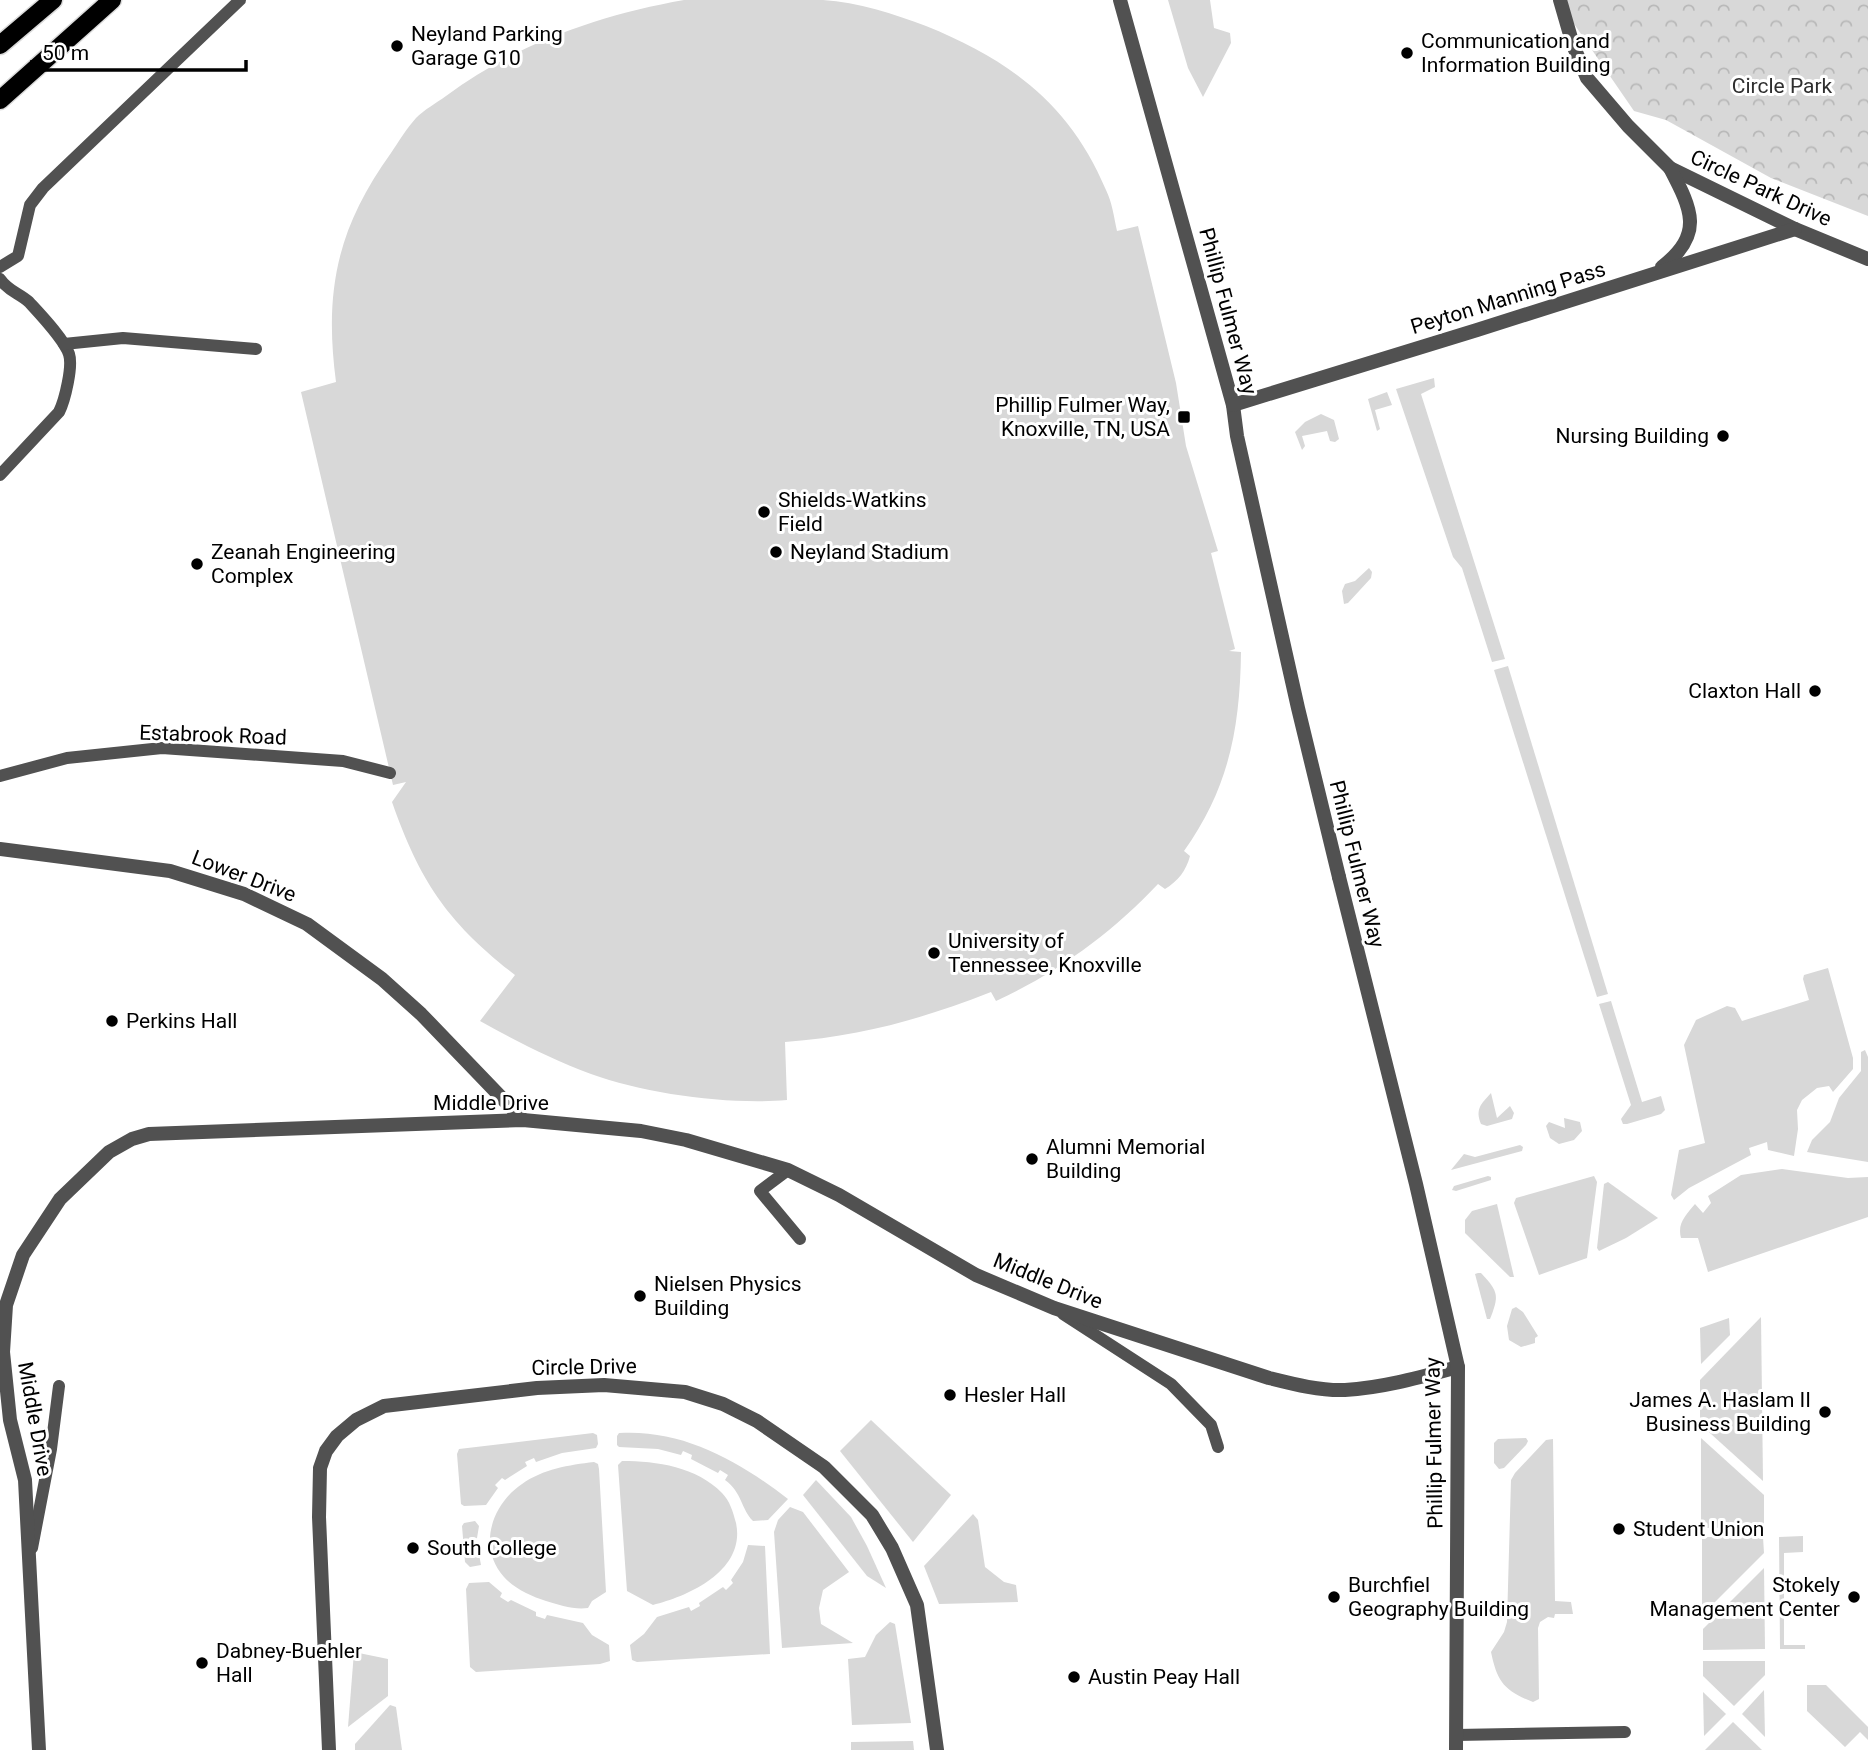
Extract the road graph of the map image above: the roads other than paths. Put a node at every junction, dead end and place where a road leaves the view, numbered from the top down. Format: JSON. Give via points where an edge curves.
{"nodes":[{"id":1,"x":52,"y":0,"type":"edge"},
{"id":2,"x":112,"y":0,"type":"edge"},
{"id":3,"x":240,"y":0,"type":"edge"},
{"id":4,"x":1120,"y":0,"type":"edge"},
{"id":5,"x":1560,"y":0,"type":"edge"},
{"id":6,"x":0,"y":45,"type":"edge"},
{"id":7,"x":0,"y":100,"type":"edge"},
{"id":8,"x":1670,"y":168,"type":"junction"},
{"id":9,"x":1795,"y":229,"type":"junction"},
{"id":10,"x":1868,"y":259,"type":"edge"},
{"id":11,"x":0,"y":267,"type":"edge"},
{"id":12,"x":1653,"y":273,"type":"junction"},
{"id":13,"x":0,"y":279,"type":"edge"},
{"id":14,"x":64,"y":344,"type":"junction"},
{"id":15,"x":256,"y":349,"type":"dead end"},
{"id":16,"x":1233,"y":405,"type":"junction"},
{"id":17,"x":0,"y":475,"type":"edge"},
{"id":18,"x":390,"y":773,"type":"dead end"},
{"id":19,"x":0,"y":776,"type":"edge"},
{"id":20,"x":0,"y":849,"type":"edge"},
{"id":21,"x":523,"y":1120,"type":"junction"},
{"id":22,"x":788,"y":1170,"type":"junction"},
{"id":23,"x":800,"y":1239,"type":"dead end"},
{"id":24,"x":1054,"y":1308,"type":"junction"},
{"id":25,"x":1458,"y":1367,"type":"junction"},
{"id":26,"x":59,"y":1386,"type":"dead end"},
{"id":27,"x":1218,"y":1447,"type":"dead end"},
{"id":28,"x":29,"y":1562,"type":"junction"},
{"id":29,"x":1625,"y":1732,"type":"dead end"},
{"id":30,"x":1456,"y":1743,"type":"edge"},
{"id":31,"x":39,"y":1750,"type":"edge"},
{"id":32,"x":329,"y":1750,"type":"edge"},
{"id":33,"x":937,"y":1750,"type":"edge"}],
"edges":[{"from":1,"to":6,"type":"main road"},
{"from":2,"to":7,"type":"main road"},
{"from":3,"to":11,"type":"lane","via":[[43,188],[30,205],[18,256]]},
{"from":4,"to":16,"type":"street","name":"Phillip Fulmer Way"},
{"from":5,"to":8,"type":"street","name":"Circle Park Drive","via":[[1587,78]]},
{"from":8,"to":9,"type":"street","name":"Circle Park Drive"},
{"from":8,"to":12,"type":"street","via":[[1688,201],[1690,222],[1679,254]]},
{"from":9,"to":10,"type":"street","name":"Circle Park Drive"},
{"from":9,"to":12,"type":"street","name":"Peyton Manning Pass"},
{"from":12,"to":16,"type":"street","name":"Peyton Manning Pass"},
{"from":13,"to":14,"type":"lane","via":[[27,300]]},
{"from":14,"to":15,"type":"lane","via":[[123,338]]},
{"from":14,"to":17,"type":"lane","via":[[70,356],[60,412]]},
{"from":16,"to":25,"type":"street","name":"Phillip Fulmer Way","via":[[1292,681]]},
{"from":18,"to":19,"type":"lane","name":"Estabrook Road","via":[[343,761],[162,748],[67,758]]},
{"from":20,"to":21,"type":"street","name":"Lower Drive","via":[[170,871],[244,894],[307,925],[382,979],[421,1014]]},
{"from":21,"to":22,"type":"street","name":"Middle Drive","via":[[641,1131]]},
{"from":21,"to":28,"type":"street","name":"Middle Drive","via":[[149,1135],[109,1152],[60,1199],[23,1255],[6,1306],[3,1352],[10,1420],[25,1480]]},
{"from":22,"to":23,"type":"lane","via":[[760,1191]]},
{"from":22,"to":24,"type":"street","name":"Middle Drive","via":[[976,1275]]},
{"from":24,"to":25,"type":"street","name":"Middle Drive","via":[[1297,1384],[1345,1390]]},
{"from":24,"to":27,"type":"lane","via":[[1171,1384],[1211,1426]]},
{"from":25,"to":30,"type":"street","name":"Phillip Fulmer Way"},
{"from":26,"to":28,"type":"lane"},
{"from":28,"to":31,"type":"street","name":"Middle Drive"},
{"from":29,"to":30,"type":"lane"},
{"from":32,"to":33,"type":"street","name":"Circle Drive","via":[[320,1468],[337,1436],[384,1406],[604,1385],[685,1392],[723,1404],[757,1421],[824,1467],[872,1515],[917,1605]]}]}
